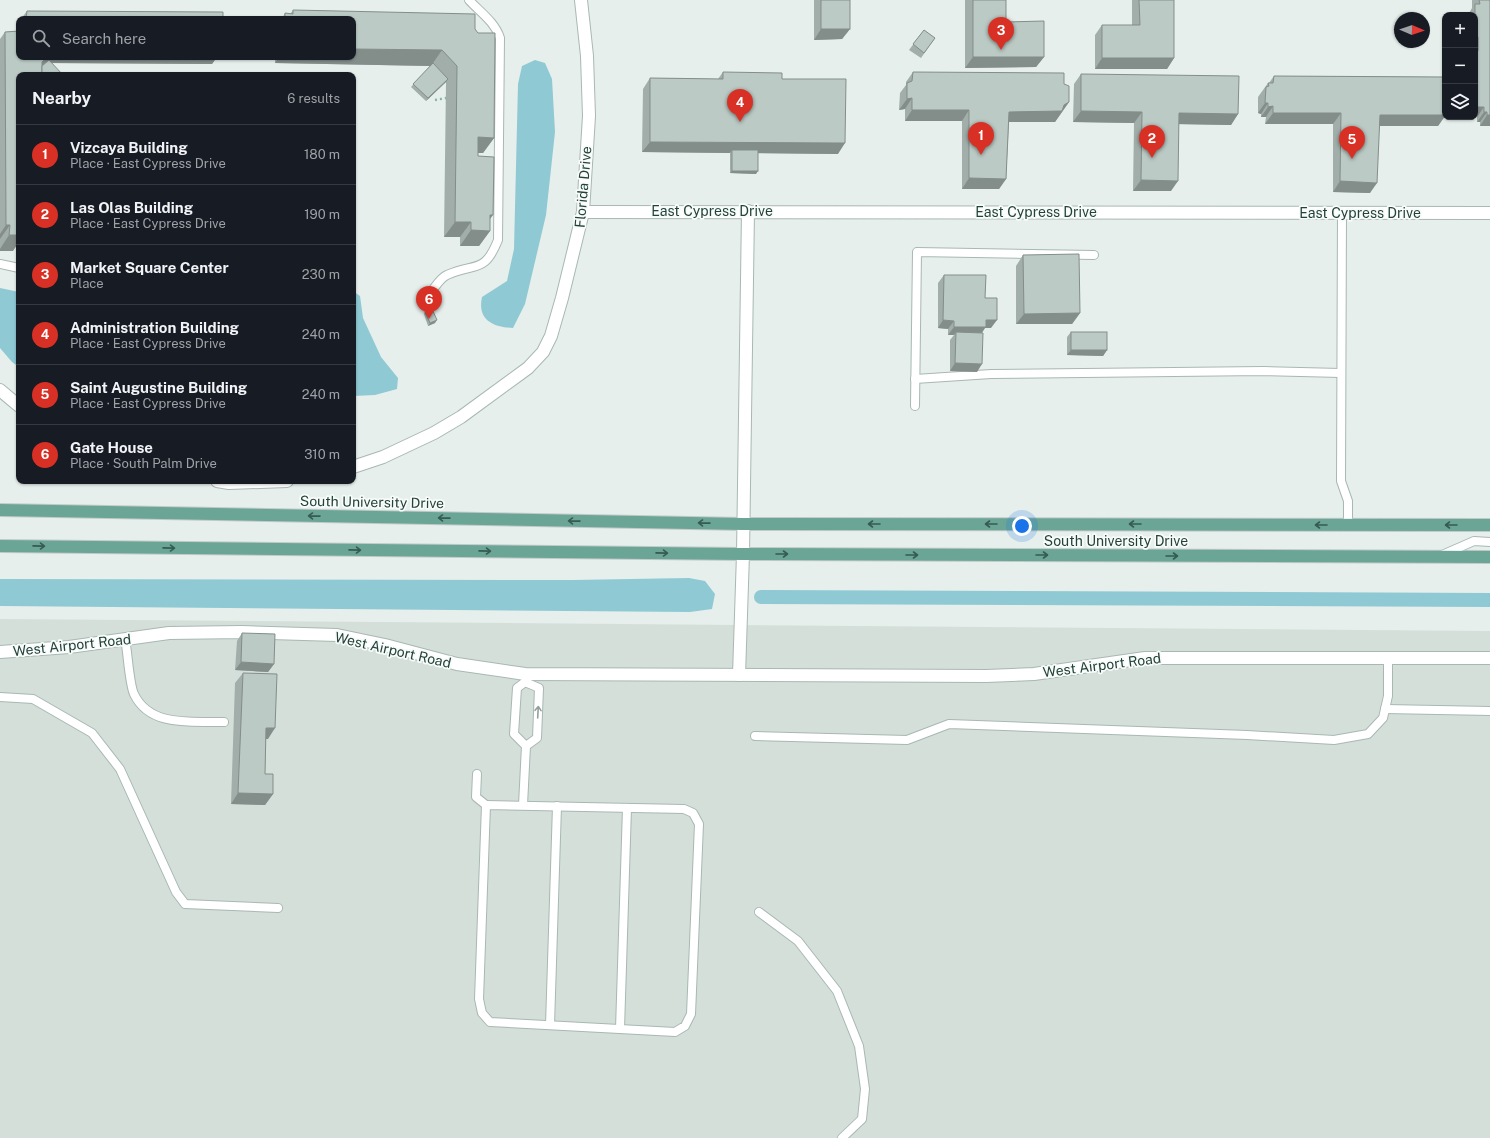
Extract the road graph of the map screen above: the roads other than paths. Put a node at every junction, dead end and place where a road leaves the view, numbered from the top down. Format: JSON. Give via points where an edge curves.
{"nodes":[{"id":1,"x":469,"y":0,"type":"edge"},
{"id":2,"x":580,"y":0,"type":"edge"},
{"id":3,"x":748,"y":211,"type":"junction"},
{"id":4,"x":583,"y":212,"type":"junction"},
{"id":5,"x":1342,"y":213,"type":"junction"},
{"id":6,"x":1490,"y":213,"type":"edge"},
{"id":7,"x":1094,"y":255,"type":"dead end"},
{"id":8,"x":0,"y":264,"type":"edge"},
{"id":9,"x":16,"y":267,"type":"edge"},
{"id":10,"x":434,"y":288,"type":"dead end"},
{"id":11,"x":1342,"y":372,"type":"junction"},
{"id":12,"x":915,"y":379,"type":"junction"},
{"id":13,"x":0,"y":390,"type":"edge"},
{"id":14,"x":16,"y":403,"type":"edge"},
{"id":15,"x":915,"y":406,"type":"dead end"},
{"id":16,"x":356,"y":466,"type":"edge"},
{"id":17,"x":0,"y":510,"type":"edge"},
{"id":18,"x":743,"y":524,"type":"junction"},
{"id":19,"x":1348,"y":525,"type":"junction"},
{"id":20,"x":1490,"y":525,"type":"edge"},
{"id":21,"x":1490,"y":542,"type":"edge"},
{"id":22,"x":0,"y":546,"type":"edge"},
{"id":23,"x":743,"y":554,"type":"junction"},
{"id":24,"x":1438,"y":557,"type":"junction"},
{"id":25,"x":1490,"y":557,"type":"edge"},
{"id":26,"x":125,"y":639,"type":"junction"},
{"id":27,"x":0,"y":652,"type":"edge"},
{"id":28,"x":1388,"y":658,"type":"junction"},
{"id":29,"x":1490,"y":658,"type":"edge"},
{"id":30,"x":739,"y":675,"type":"junction"},
{"id":31,"x":525,"y":678,"type":"junction"},
{"id":32,"x":0,"y":697,"type":"edge"},
{"id":33,"x":1385,"y":709,"type":"junction"},
{"id":34,"x":1490,"y":710,"type":"edge"},
{"id":35,"x":224,"y":722,"type":"dead end"},
{"id":36,"x":754,"y":736,"type":"dead end"},
{"id":37,"x":526,"y":746,"type":"junction"},
{"id":38,"x":477,"y":774,"type":"dead end"},
{"id":39,"x":486,"y":805,"type":"junction"},
{"id":40,"x":523,"y":805,"type":"junction"},
{"id":41,"x":557,"y":806,"type":"junction"},
{"id":42,"x":627,"y":808,"type":"junction"},
{"id":43,"x":278,"y":908,"type":"dead end"},
{"id":44,"x":759,"y":912,"type":"dead end"},
{"id":45,"x":550,"y":1025,"type":"junction"},
{"id":46,"x":620,"y":1029,"type":"junction"},
{"id":47,"x":842,"y":1138,"type":"edge"}],
"edges":[{"from":1,"to":10,"type":"lane","via":[[498,31],[500,38],[498,240],[492,255],[482,265],[446,275]]},
{"from":2,"to":4,"type":"street","name":"Florida Drive","via":[[588,56],[589,116]]},
{"from":3,"to":4,"type":"street","name":"East Cypress Drive"},
{"from":3,"to":5,"type":"street","name":"East Cypress Drive"},
{"from":3,"to":18,"type":"street"},
{"from":4,"to":16,"type":"street","name":"Florida Drive","via":[[562,298],[551,336],[543,352],[528,368],[462,417],[383,457]]},
{"from":5,"to":6,"type":"street","name":"East Cypress Drive"},
{"from":5,"to":11,"type":"lane"},
{"from":7,"to":12,"type":"lane","via":[[917,252]]},
{"from":8,"to":9,"type":"lane"},
{"from":11,"to":12,"type":"lane","via":[[991,374]]},
{"from":11,"to":19,"type":"lane","via":[[1341,481],[1348,501]]},
{"from":12,"to":15,"type":"lane"},
{"from":13,"to":14,"type":"street"},
{"from":18,"to":17,"type":"main road","name":"South University Drive","one_way":true},
{"from":19,"to":18,"type":"main road","name":"South University Drive","one_way":true},
{"from":18,"to":23,"type":"street"},
{"from":20,"to":19,"type":"main road","name":"South University Drive","one_way":true},
{"from":21,"to":24,"type":"lane","via":[[1474,541]]},
{"from":22,"to":23,"type":"main road","name":"South University Drive","one_way":true},
{"from":23,"to":24,"type":"main road","name":"South University Drive","one_way":true},
{"from":23,"to":30,"type":"street"},
{"from":24,"to":25,"type":"main road","name":"South University Drive"},
{"from":26,"to":27,"type":"street","name":"West Airport Road","via":[[62,648]]},
{"from":26,"to":31,"type":"street","name":"West Airport Road","via":[[169,633],[337,635]]},
{"from":26,"to":35,"type":"lane","via":[[134,694],[144,709],[162,719]]},
{"from":28,"to":29,"type":"street","name":"West Airport Road"},
{"from":28,"to":30,"type":"street","name":"West Airport Road","via":[[1145,658],[1034,674],[986,676]]},
{"from":28,"to":33,"type":"lane","via":[[1388,696]]},
{"from":30,"to":31,"type":"street","name":"West Airport Road"},
{"from":31,"to":37,"type":"lane","via":[[516,688],[514,734]]},
{"from":37,"to":31,"type":"lane","one_way":true,"via":[[537,738],[539,688]]},
{"from":32,"to":43,"type":"lane","via":[[33,699],[92,733],[120,769],[176,892],[185,904]]},
{"from":33,"to":34,"type":"lane"},
{"from":33,"to":36,"type":"lane","via":[[1383,718],[1368,734],[1334,740],[1239,734],[949,724],[907,740]]},
{"from":37,"to":40,"type":"lane"},
{"from":38,"to":39,"type":"lane","via":[[476,798]]},
{"from":39,"to":40,"type":"lane"},
{"from":39,"to":45,"type":"lane","via":[[479,999],[482,1013],[490,1022]]},
{"from":40,"to":41,"type":"lane"},
{"from":41,"to":42,"type":"lane"},
{"from":41,"to":45,"type":"lane"},
{"from":42,"to":46,"type":"lane"},
{"from":42,"to":46,"type":"lane","via":[[684,809],[693,813],[699,824],[691,1014],[685,1026],[675,1032]]},
{"from":44,"to":47,"type":"lane","via":[[798,941],[837,991],[859,1046],[865,1089],[862,1119]]},
{"from":45,"to":46,"type":"lane"}]}
